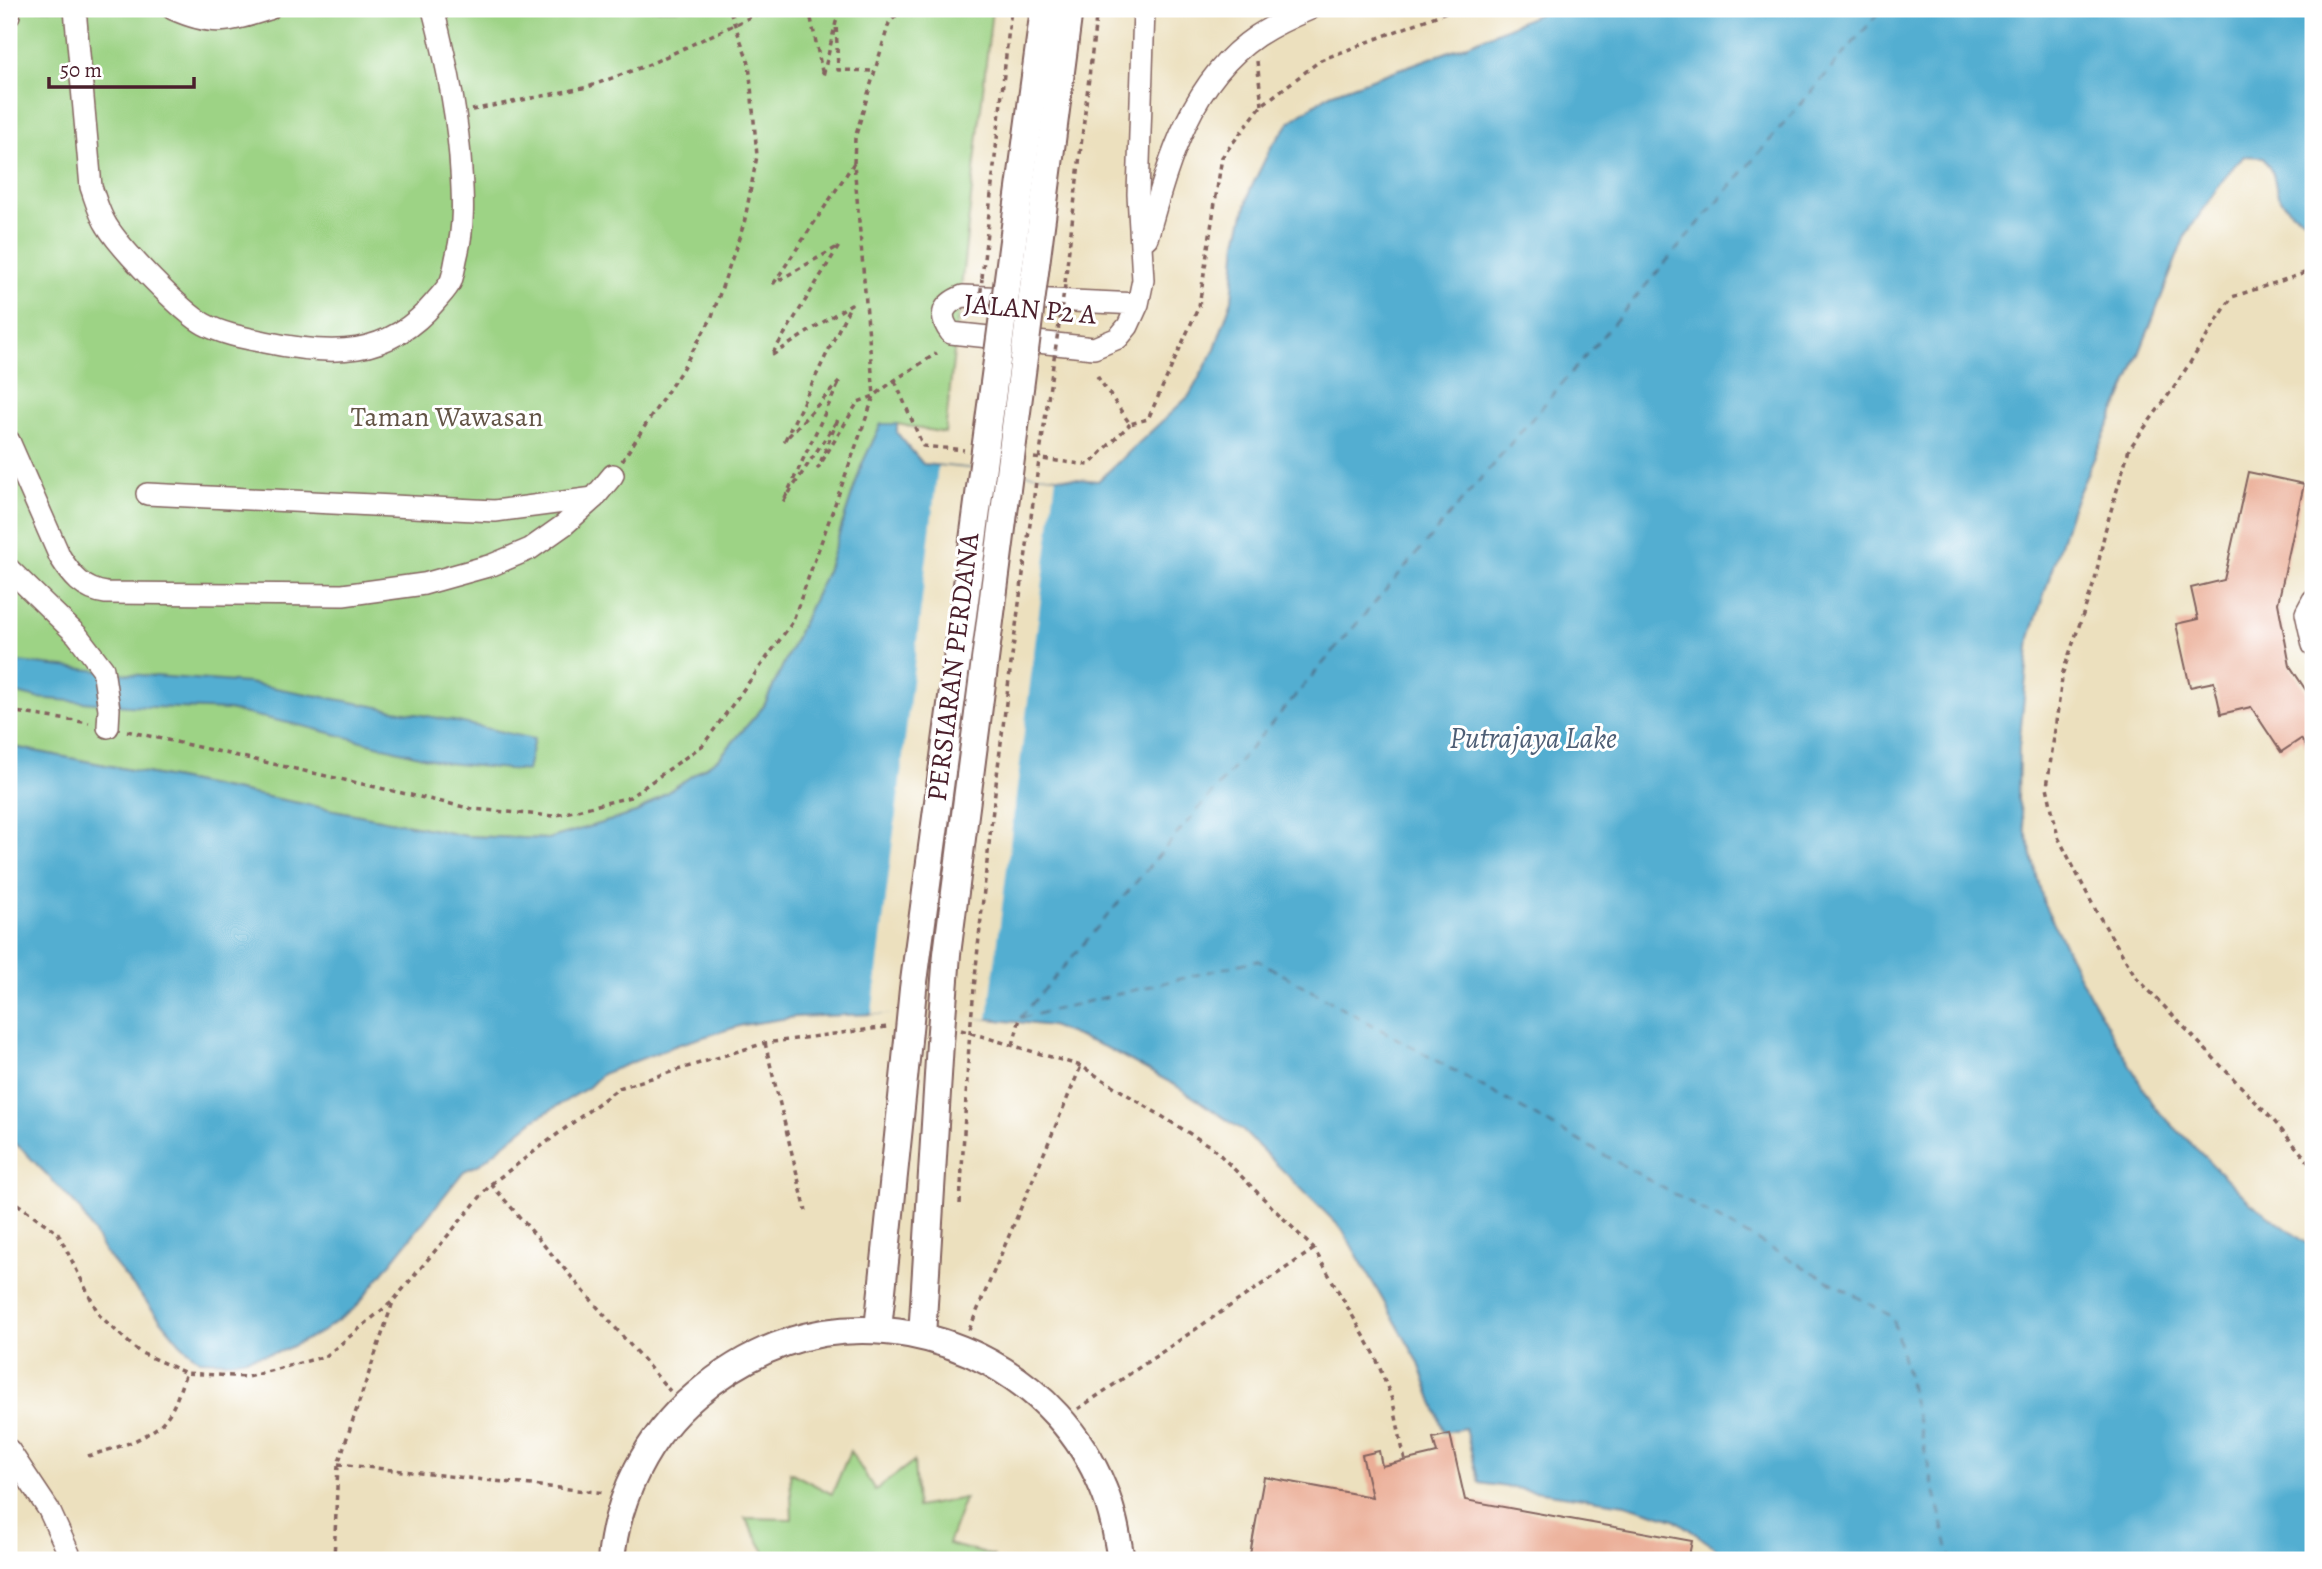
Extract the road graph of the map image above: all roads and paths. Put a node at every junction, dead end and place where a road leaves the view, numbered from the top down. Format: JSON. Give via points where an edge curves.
{"nodes":[{"id":1,"x":10,"y":9,"type":"edge"},
{"id":2,"x":75,"y":9,"type":"edge"},
{"id":3,"x":173,"y":9,"type":"edge"},
{"id":4,"x":269,"y":9,"type":"edge"},
{"id":5,"x":433,"y":9,"type":"edge"},
{"id":6,"x":729,"y":9,"type":"edge"},
{"id":7,"x":768,"y":9,"type":"edge"},
{"id":8,"x":809,"y":9,"type":"edge"},
{"id":9,"x":903,"y":9,"type":"edge"},
{"id":10,"x":1011,"y":9,"type":"edge"},
{"id":11,"x":1044,"y":9,"type":"edge"},
{"id":12,"x":1069,"y":9,"type":"edge"},
{"id":13,"x":1097,"y":9,"type":"edge"},
{"id":14,"x":1144,"y":9,"type":"edge"},
{"id":15,"x":1310,"y":9,"type":"edge"},
{"id":16,"x":1454,"y":9,"type":"edge"},
{"id":17,"x":9,"y":15,"type":"edge"},
{"id":18,"x":735,"y":24,"type":"junction"},
{"id":19,"x":875,"y":71,"type":"junction"},
{"id":20,"x":456,"y":113,"type":"junction"},
{"id":21,"x":854,"y":163,"type":"junction"},
{"id":22,"x":1143,"y":254,"type":"junction"},
{"id":23,"x":2313,"y":268,"type":"edge"},
{"id":24,"x":982,"y":279,"type":"dead end"},
{"id":25,"x":1138,"y":304,"type":"junction"},
{"id":26,"x":937,"y":353,"type":"dead end"},
{"id":27,"x":1097,"y":376,"type":"dead end"},
{"id":28,"x":874,"y":396,"type":"junction"},
{"id":29,"x":9,"y":441,"type":"edge"},
{"id":30,"x":14,"y":468,"type":"edge"},
{"id":31,"x":613,"y":475,"type":"joint"},
{"id":32,"x":146,"y":494,"type":"dead end"},
{"id":33,"x":594,"y":498,"type":"junction"},
{"id":34,"x":9,"y":569,"type":"edge"},
{"id":35,"x":2313,"y":600,"type":"edge"},
{"id":36,"x":2313,"y":645,"type":"edge"},
{"id":37,"x":9,"y":710,"type":"edge"},
{"id":38,"x":109,"y":718,"type":"junction"},
{"id":39,"x":1020,"y":1018,"type":"dead end"},
{"id":40,"x":901,"y":1033,"type":"junction"},
{"id":41,"x":948,"y":1036,"type":"junction"},
{"id":42,"x":765,"y":1043,"type":"junction"},
{"id":43,"x":1013,"y":1045,"type":"junction"},
{"id":44,"x":1081,"y":1066,"type":"junction"},
{"id":45,"x":2313,"y":1167,"type":"edge"},
{"id":46,"x":491,"y":1184,"type":"junction"},
{"id":47,"x":9,"y":1198,"type":"edge"},
{"id":48,"x":960,"y":1204,"type":"dead end"},
{"id":49,"x":806,"y":1211,"type":"dead end"},
{"id":50,"x":1314,"y":1249,"type":"junction"},
{"id":51,"x":393,"y":1301,"type":"junction"},
{"id":52,"x":878,"y":1329,"type":"junction"},
{"id":53,"x":922,"y":1336,"type":"junction"},
{"id":54,"x":962,"y":1348,"type":"junction"},
{"id":55,"x":186,"y":1373,"type":"junction"},
{"id":56,"x":682,"y":1406,"type":"junction"},
{"id":57,"x":1062,"y":1420,"type":"junction"},
{"id":58,"x":9,"y":1450,"type":"edge"},
{"id":59,"x":88,"y":1456,"type":"dead end"},
{"id":60,"x":1405,"y":1461,"type":"dead end"},
{"id":61,"x":338,"y":1464,"type":"junction"},
{"id":62,"x":625,"y":1496,"type":"junction"},
{"id":63,"x":72,"y":1560,"type":"edge"},
{"id":64,"x":334,"y":1560,"type":"edge"},
{"id":65,"x":611,"y":1560,"type":"edge"},
{"id":66,"x":1122,"y":1560,"type":"edge"}],
"edges":[{"from":1,"to":17,"type":"street"},
{"from":2,"to":20,"type":"street","via":[[92,187],[99,212],[125,250],[181,306],[204,324],[243,338],[304,351],[351,350],[372,346],[426,312],[451,282],[461,240]]},
{"from":3,"to":4,"type":"street","via":[[217,22]]},
{"from":5,"to":20,"type":"street"},
{"from":6,"to":18,"type":"path"},
{"from":7,"to":18,"type":"path"},
{"from":8,"to":19,"type":"path","via":[[823,76],[836,22],[838,70]]},
{"from":9,"to":19,"type":"path","via":[[889,23]]},
{"from":10,"to":24,"type":"path"},
{"from":11,"to":40,"type":"main road","name":"PERSIARAN PERDANA","bridge":true,"via":[[915,975]]},
{"from":12,"to":41,"type":"main road","name":"PERSIARAN PERDANA","bridge":true,"via":[[947,954]]},
{"from":13,"to":48,"type":"path","bridge":true,"via":[[1065,285],[1022,573],[981,901]]},
{"from":14,"to":22,"type":"street","name":"JALAN P2 A","via":[[1139,194]]},
{"from":15,"to":22,"type":"street","via":[[1255,37],[1211,80],[1175,144]]},
{"from":16,"to":27,"type":"path","via":[[1321,60],[1262,105],[1222,157],[1199,306],[1148,419],[1130,424]]},
{"from":18,"to":20,"type":"path","via":[[588,87]]},
{"from":18,"to":31,"type":"path","via":[[749,63],[757,156],[744,224],[711,319]]},
{"from":19,"to":21,"type":"path","via":[[855,138]]},
{"from":21,"to":28,"type":"path"},
{"from":21,"to":28,"type":"path","via":[[774,283],[839,246],[771,356],[851,304],[785,440],[840,381],[783,502],[838,419],[818,468],[858,402]]},
{"from":22,"to":25,"type":"street","name":"JALAN P2 A"},
{"from":23,"to":45,"type":"path","via":[[2232,297],[2129,449],[2095,580],[2063,672],[2047,787],[2058,836],[2136,977]]},
{"from":25,"to":25,"type":"street","name":"JALAN P2 A","via":[[964,296],[943,314],[951,333],[1094,348],[1118,338]]},
{"from":26,"to":28,"type":"path"},
{"from":28,"to":38,"type":"path","via":[[792,623],[703,745],[629,797],[553,816],[473,809]]},
{"from":29,"to":30,"type":"street"},
{"from":30,"to":33,"type":"street","via":[[71,575],[90,591],[106,593],[343,595],[424,584],[530,549]]},
{"from":31,"to":33,"type":"street"},
{"from":32,"to":33,"type":"street","via":[[495,511]]},
{"from":34,"to":38,"type":"street","via":[[77,635],[103,669]]},
{"from":35,"to":36,"type":"street","via":[[2306,613]]},
{"from":37,"to":38,"type":"path"},
{"from":39,"to":43,"type":"path"},
{"from":40,"to":42,"type":"path"},
{"from":40,"to":52,"type":"main road","name":"PERSIARAN PERDANA"},
{"from":41,"to":43,"type":"path"},
{"from":41,"to":53,"type":"main road","name":"PERSIARAN PERDANA"},
{"from":42,"to":46,"type":"path","via":[[619,1088]]},
{"from":42,"to":49,"type":"path"},
{"from":43,"to":44,"type":"path"},
{"from":44,"to":50,"type":"path","via":[[1213,1148]]},
{"from":44,"to":54,"type":"path"},
{"from":46,"to":51,"type":"path"},
{"from":46,"to":56,"type":"path"},
{"from":47,"to":55,"type":"path","via":[[58,1233],[99,1315],[139,1352]]},
{"from":50,"to":57,"type":"path"},
{"from":50,"to":60,"type":"path","via":[[1374,1353],[1392,1402]]},
{"from":51,"to":55,"type":"path","via":[[327,1356],[247,1377]]},
{"from":51,"to":61,"type":"path"},
{"from":52,"to":53,"type":"main road"},
{"from":52,"to":56,"type":"main road","via":[[821,1333],[757,1354]]},
{"from":53,"to":54,"type":"main road"},
{"from":54,"to":57,"type":"main road","via":[[999,1367]]},
{"from":55,"to":59,"type":"path","via":[[172,1411],[155,1430]]},
{"from":56,"to":62,"type":"main road","via":[[640,1463]]},
{"from":57,"to":66,"type":"main road","via":[[1103,1488]]},
{"from":58,"to":63,"type":"street","via":[[49,1510]]},
{"from":61,"to":62,"type":"path"},
{"from":61,"to":64,"type":"path"},
{"from":62,"to":65,"type":"main road"}]}
